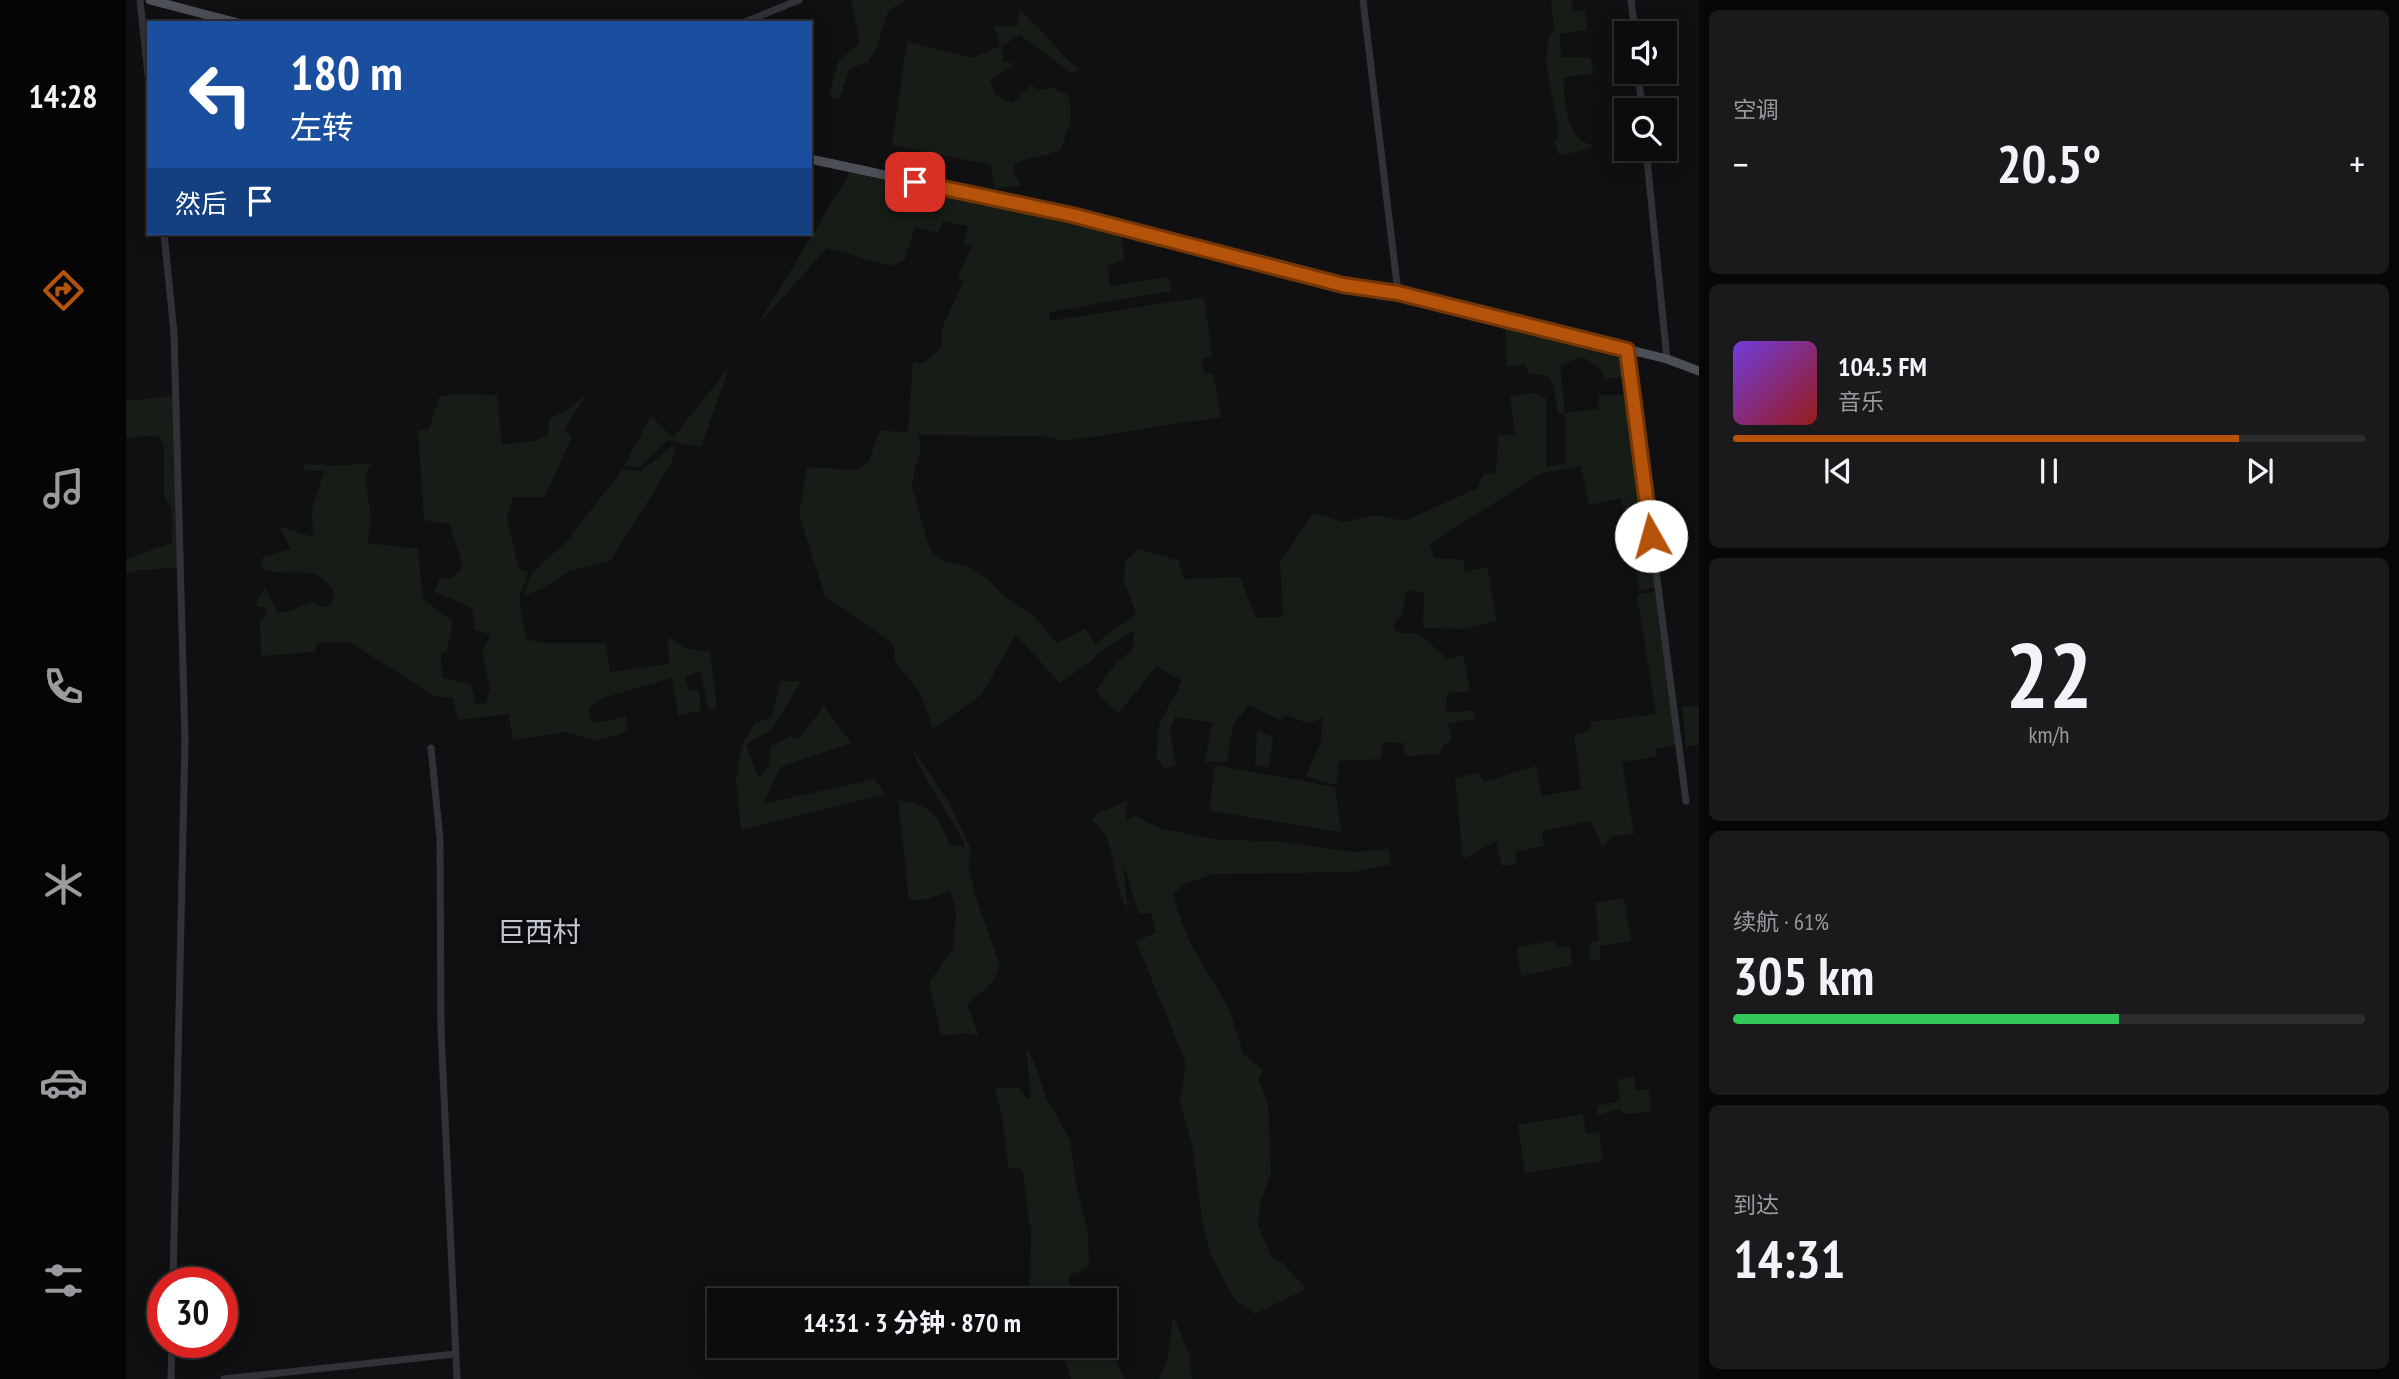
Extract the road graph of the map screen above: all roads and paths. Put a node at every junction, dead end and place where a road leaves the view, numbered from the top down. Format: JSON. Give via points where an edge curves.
{"nodes":[{"id":1,"x":140,"y":0,"type":"edge"},
{"id":2,"x":150,"y":0,"type":"edge"},
{"id":3,"x":799,"y":0,"type":"edge"},
{"id":4,"x":1363,"y":0,"type":"edge"},
{"id":5,"x":1631,"y":0,"type":"edge"},
{"id":6,"x":230,"y":21,"type":"edge"},
{"id":7,"x":747,"y":21,"type":"edge"},
{"id":8,"x":1633,"y":21,"type":"edge"},
{"id":9,"x":147,"y":66,"type":"edge"},
{"id":10,"x":812,"y":159,"type":"edge"},
{"id":11,"x":1647,"y":161,"type":"edge"},
{"id":12,"x":164,"y":235,"type":"edge"},
{"id":13,"x":1398,"y":293,"type":"junction"},
{"id":14,"x":1627,"y":350,"type":"junction"},
{"id":15,"x":1667,"y":359,"type":"junction"},
{"id":16,"x":1699,"y":371,"type":"edge"},
{"id":17,"x":431,"y":748,"type":"dead end"},
{"id":18,"x":1686,"y":801,"type":"dead end"},
{"id":19,"x":173,"y":1267,"type":"edge"},
{"id":20,"x":455,"y":1353,"type":"junction"},
{"id":21,"x":172,"y":1358,"type":"edge"},
{"id":22,"x":171,"y":1379,"type":"edge"},
{"id":23,"x":224,"y":1379,"type":"edge"},
{"id":24,"x":457,"y":1379,"type":"edge"}],
"edges":[{"from":1,"to":9,"type":"street"},
{"from":2,"to":6,"type":"main road"},
{"from":3,"to":7,"type":"street"},
{"from":4,"to":13,"type":"street"},
{"from":5,"to":8,"type":"street"},
{"from":10,"to":13,"type":"main road","via":[[1072,215],[1343,285]]},
{"from":11,"to":15,"type":"street"},
{"from":12,"to":19,"type":"street","via":[[174,333],[185,741]]},
{"from":13,"to":14,"type":"main road"},
{"from":14,"to":15,"type":"main road"},
{"from":14,"to":18,"type":"street"},
{"from":15,"to":16,"type":"main road"},
{"from":17,"to":20,"type":"street","via":[[440,839],[441,1030]]},
{"from":20,"to":23,"type":"street"},
{"from":20,"to":24,"type":"street"},
{"from":21,"to":22,"type":"street"}]}
